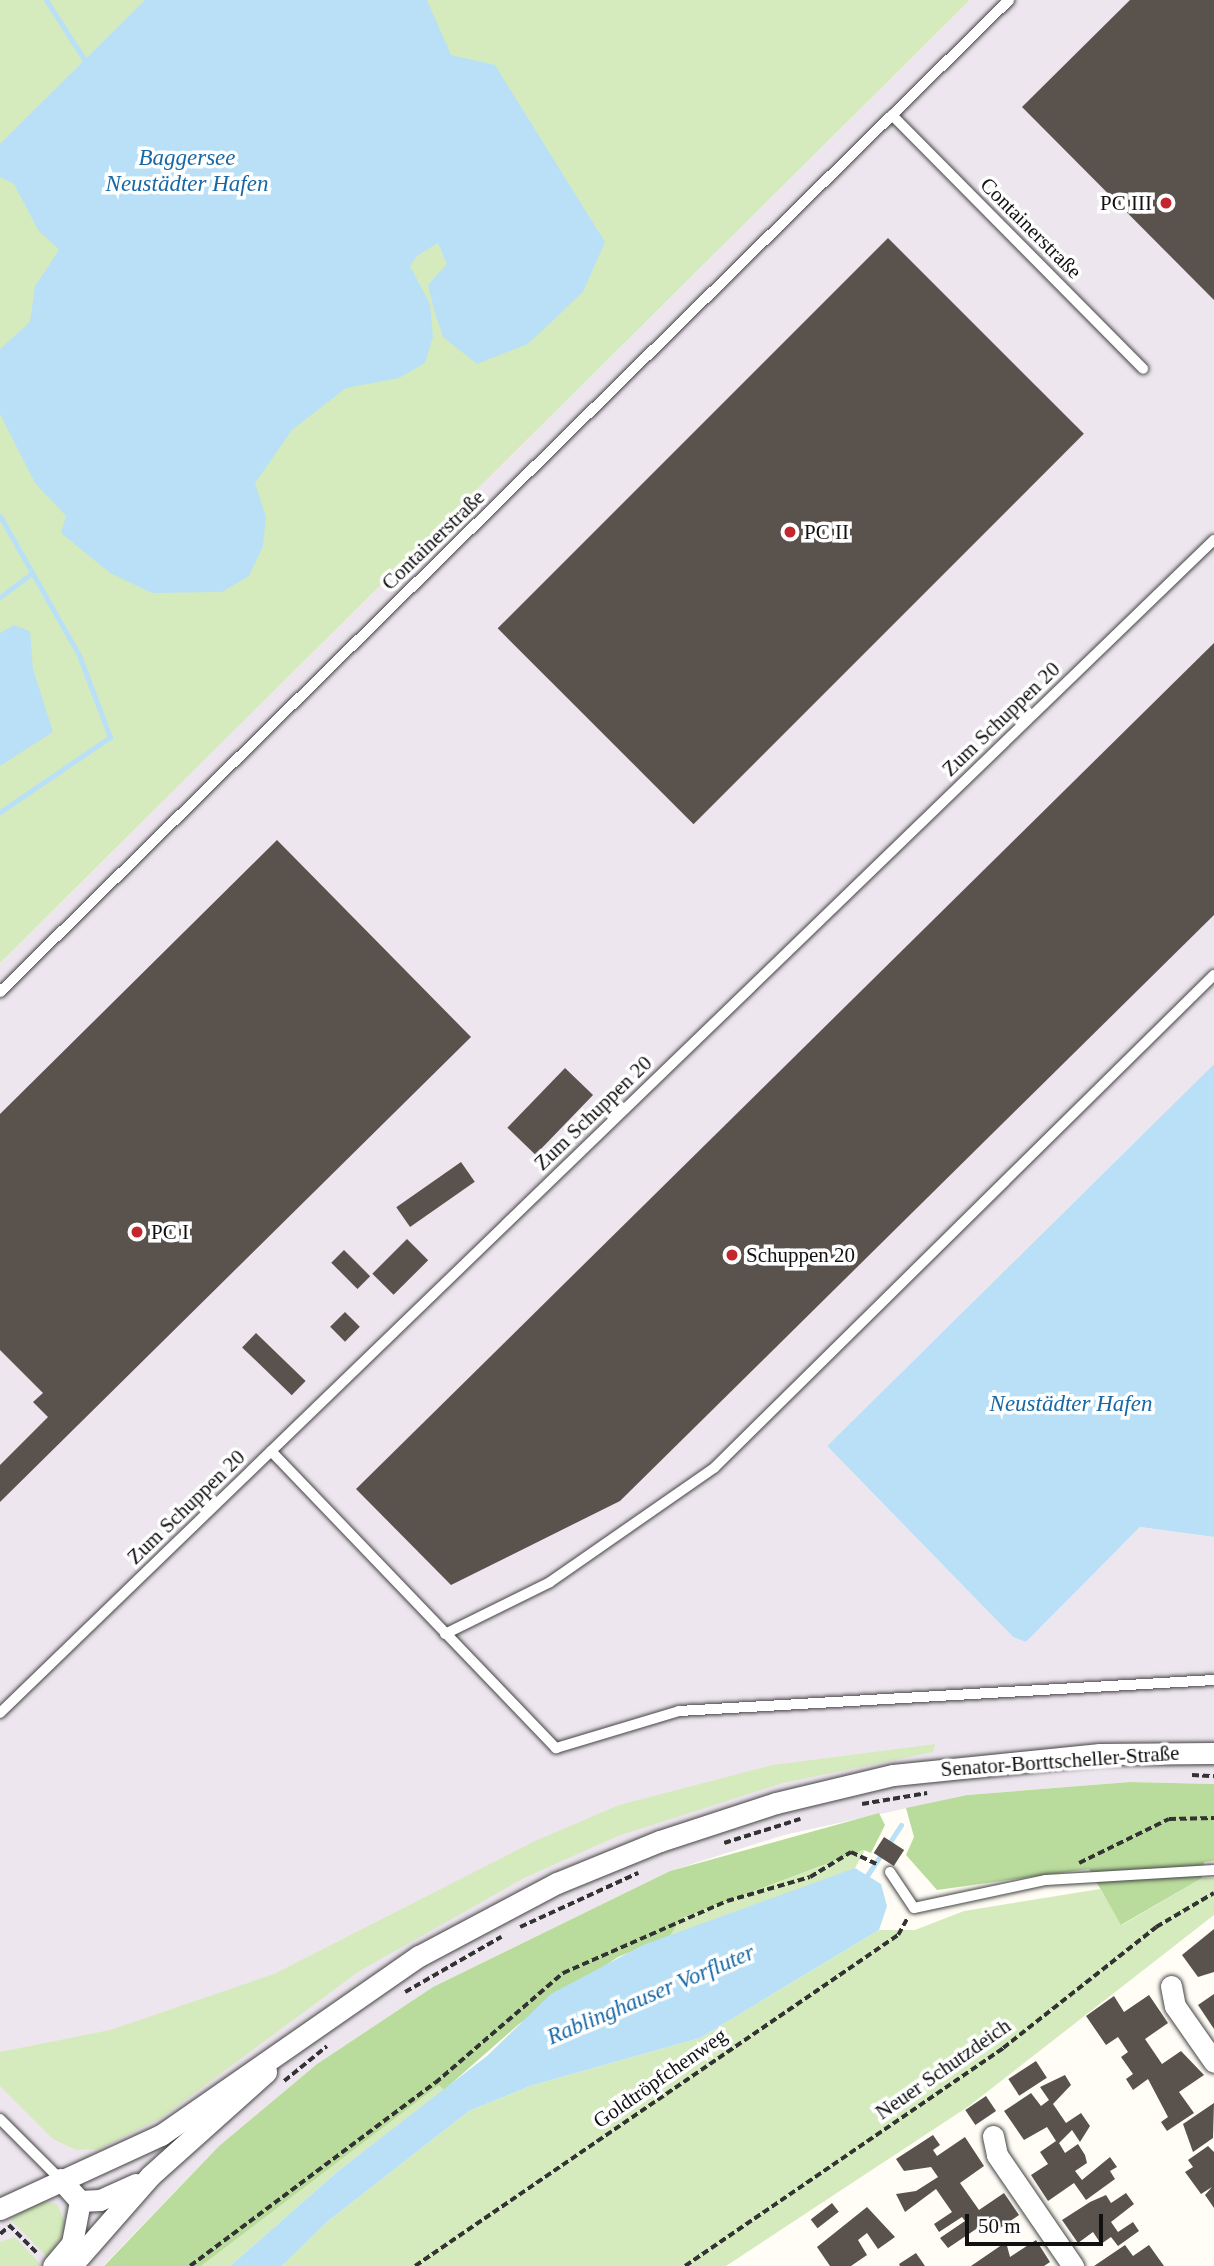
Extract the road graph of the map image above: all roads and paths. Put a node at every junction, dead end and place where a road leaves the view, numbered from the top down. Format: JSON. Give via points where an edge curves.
{"nodes":[{"id":1,"x":1009,"y":0,"type":"edge"},
{"id":2,"x":892,"y":115,"type":"junction"},
{"id":3,"x":1143,"y":369,"type":"dead end"},
{"id":4,"x":1214,"y":540,"type":"edge"},
{"id":5,"x":1214,"y":975,"type":"edge"},
{"id":6,"x":0,"y":992,"type":"edge"},
{"id":7,"x":271,"y":1451,"type":"junction"},
{"id":8,"x":445,"y":1634,"type":"junction"},
{"id":9,"x":1214,"y":1680,"type":"edge"},
{"id":10,"x":0,"y":1713,"type":"edge"},
{"id":11,"x":1214,"y":1753,"type":"edge"},
{"id":12,"x":1187,"y":1774,"type":"dead end"},
{"id":13,"x":1214,"y":1776,"type":"edge"},
{"id":14,"x":938,"y":1791,"type":"dead end"},
{"id":15,"x":858,"y":1805,"type":"dead end"},
{"id":16,"x":806,"y":1818,"type":"dead end"},
{"id":17,"x":1214,"y":1818,"type":"edge"},
{"id":18,"x":717,"y":1845,"type":"dead end"},
{"id":19,"x":868,"y":1857,"type":"dead end"},
{"id":20,"x":1214,"y":1870,"type":"edge"},
{"id":21,"x":890,"y":1871,"type":"dead end"},
{"id":22,"x":640,"y":1872,"type":"dead end"},
{"id":23,"x":1046,"y":1880,"type":"junction"},
{"id":24,"x":1214,"y":1893,"type":"edge"},
{"id":25,"x":915,"y":1908,"type":"junction"},
{"id":26,"x":1171,"y":1986,"type":"dead end"},
{"id":27,"x":401,"y":1994,"type":"dead end"},
{"id":28,"x":335,"y":2039,"type":"dead end"},
{"id":29,"x":297,"y":2041,"type":"junction"},
{"id":30,"x":1214,"y":2062,"type":"edge"},
{"id":31,"x":271,"y":2091,"type":"dead end"},
{"id":32,"x":0,"y":2119,"type":"edge"},
{"id":33,"x":993,"y":2137,"type":"dead end"},
{"id":34,"x":150,"y":2176,"type":"junction"},
{"id":35,"x":60,"y":2179,"type":"junction"},
{"id":36,"x":80,"y":2201,"type":"junction"},
{"id":37,"x":5,"y":2218,"type":"edge"},
{"id":38,"x":0,"y":2234,"type":"edge"},
{"id":39,"x":47,"y":2262,"type":"edge"},
{"id":40,"x":71,"y":2266,"type":"edge"},
{"id":41,"x":190,"y":2266,"type":"edge"},
{"id":42,"x":415,"y":2266,"type":"edge"},
{"id":43,"x":685,"y":2266,"type":"edge"},
{"id":44,"x":1073,"y":2266,"type":"edge"}],
"edges":[{"from":1,"to":2,"type":"lane","name":"Containerstraße"},
{"from":2,"to":3,"type":"lane","name":"Containerstraße"},
{"from":2,"to":6,"type":"lane","name":"Containerstraße"},
{"from":4,"to":7,"type":"lane","name":"Zum Schuppen 20"},
{"from":5,"to":8,"type":"lane","via":[[714,1468],[550,1582]]},
{"from":7,"to":8,"type":"lane"},
{"from":7,"to":10,"type":"lane","name":"Zum Schuppen 20"},
{"from":8,"to":9,"type":"lane","via":[[556,1748],[679,1711]]},
{"from":11,"to":29,"type":"street","name":"Senator-Borttscheller-Straße","via":[[998,1761],[893,1775],[776,1803],[660,1841],[536,1894],[419,1956]]},
{"from":12,"to":13,"type":"path"},
{"from":14,"to":15,"type":"path"},
{"from":16,"to":18,"type":"path"},
{"from":17,"to":23,"type":"path","via":[[1169,1819]]},
{"from":19,"to":41,"type":"path","via":[[851,1852],[810,1877],[727,1901],[563,1973],[435,2083]]},
{"from":20,"to":23,"type":"lane"},
{"from":21,"to":25,"type":"lane"},
{"from":22,"to":27,"type":"path","via":[[514,1929]]},
{"from":23,"to":25,"type":"lane"},
{"from":24,"to":43,"type":"path","name":"Neuer Schutzdeich","via":[[1156,1927],[1003,2048]]},
{"from":25,"to":42,"type":"path","name":"Goldtröpfchenweg","via":[[898,1934]]},
{"from":26,"to":30,"type":"street","via":[[1175,2006]]},
{"from":28,"to":31,"type":"path"},
{"from":29,"to":34,"type":"street","name":"Senator-Borttscheller-Straße"},
{"from":29,"to":35,"type":"street","name":"Senator-Borttscheller-Straße","via":[[161,2135]]},
{"from":32,"to":35,"type":"lane"},
{"from":33,"to":44,"type":"street","via":[[997,2155]]},
{"from":34,"to":36,"type":"street","via":[[117,2194]]},
{"from":34,"to":40,"type":"street","name":"Senator-Borttscheller-Straße"},
{"from":35,"to":36,"type":"street"},
{"from":35,"to":37,"type":"street","name":"Senator-Borttscheller-Straße"},
{"from":36,"to":39,"type":"street","via":[[72,2243]]},
{"from":37,"to":38,"type":"path"},
{"from":37,"to":39,"type":"path"}]}
